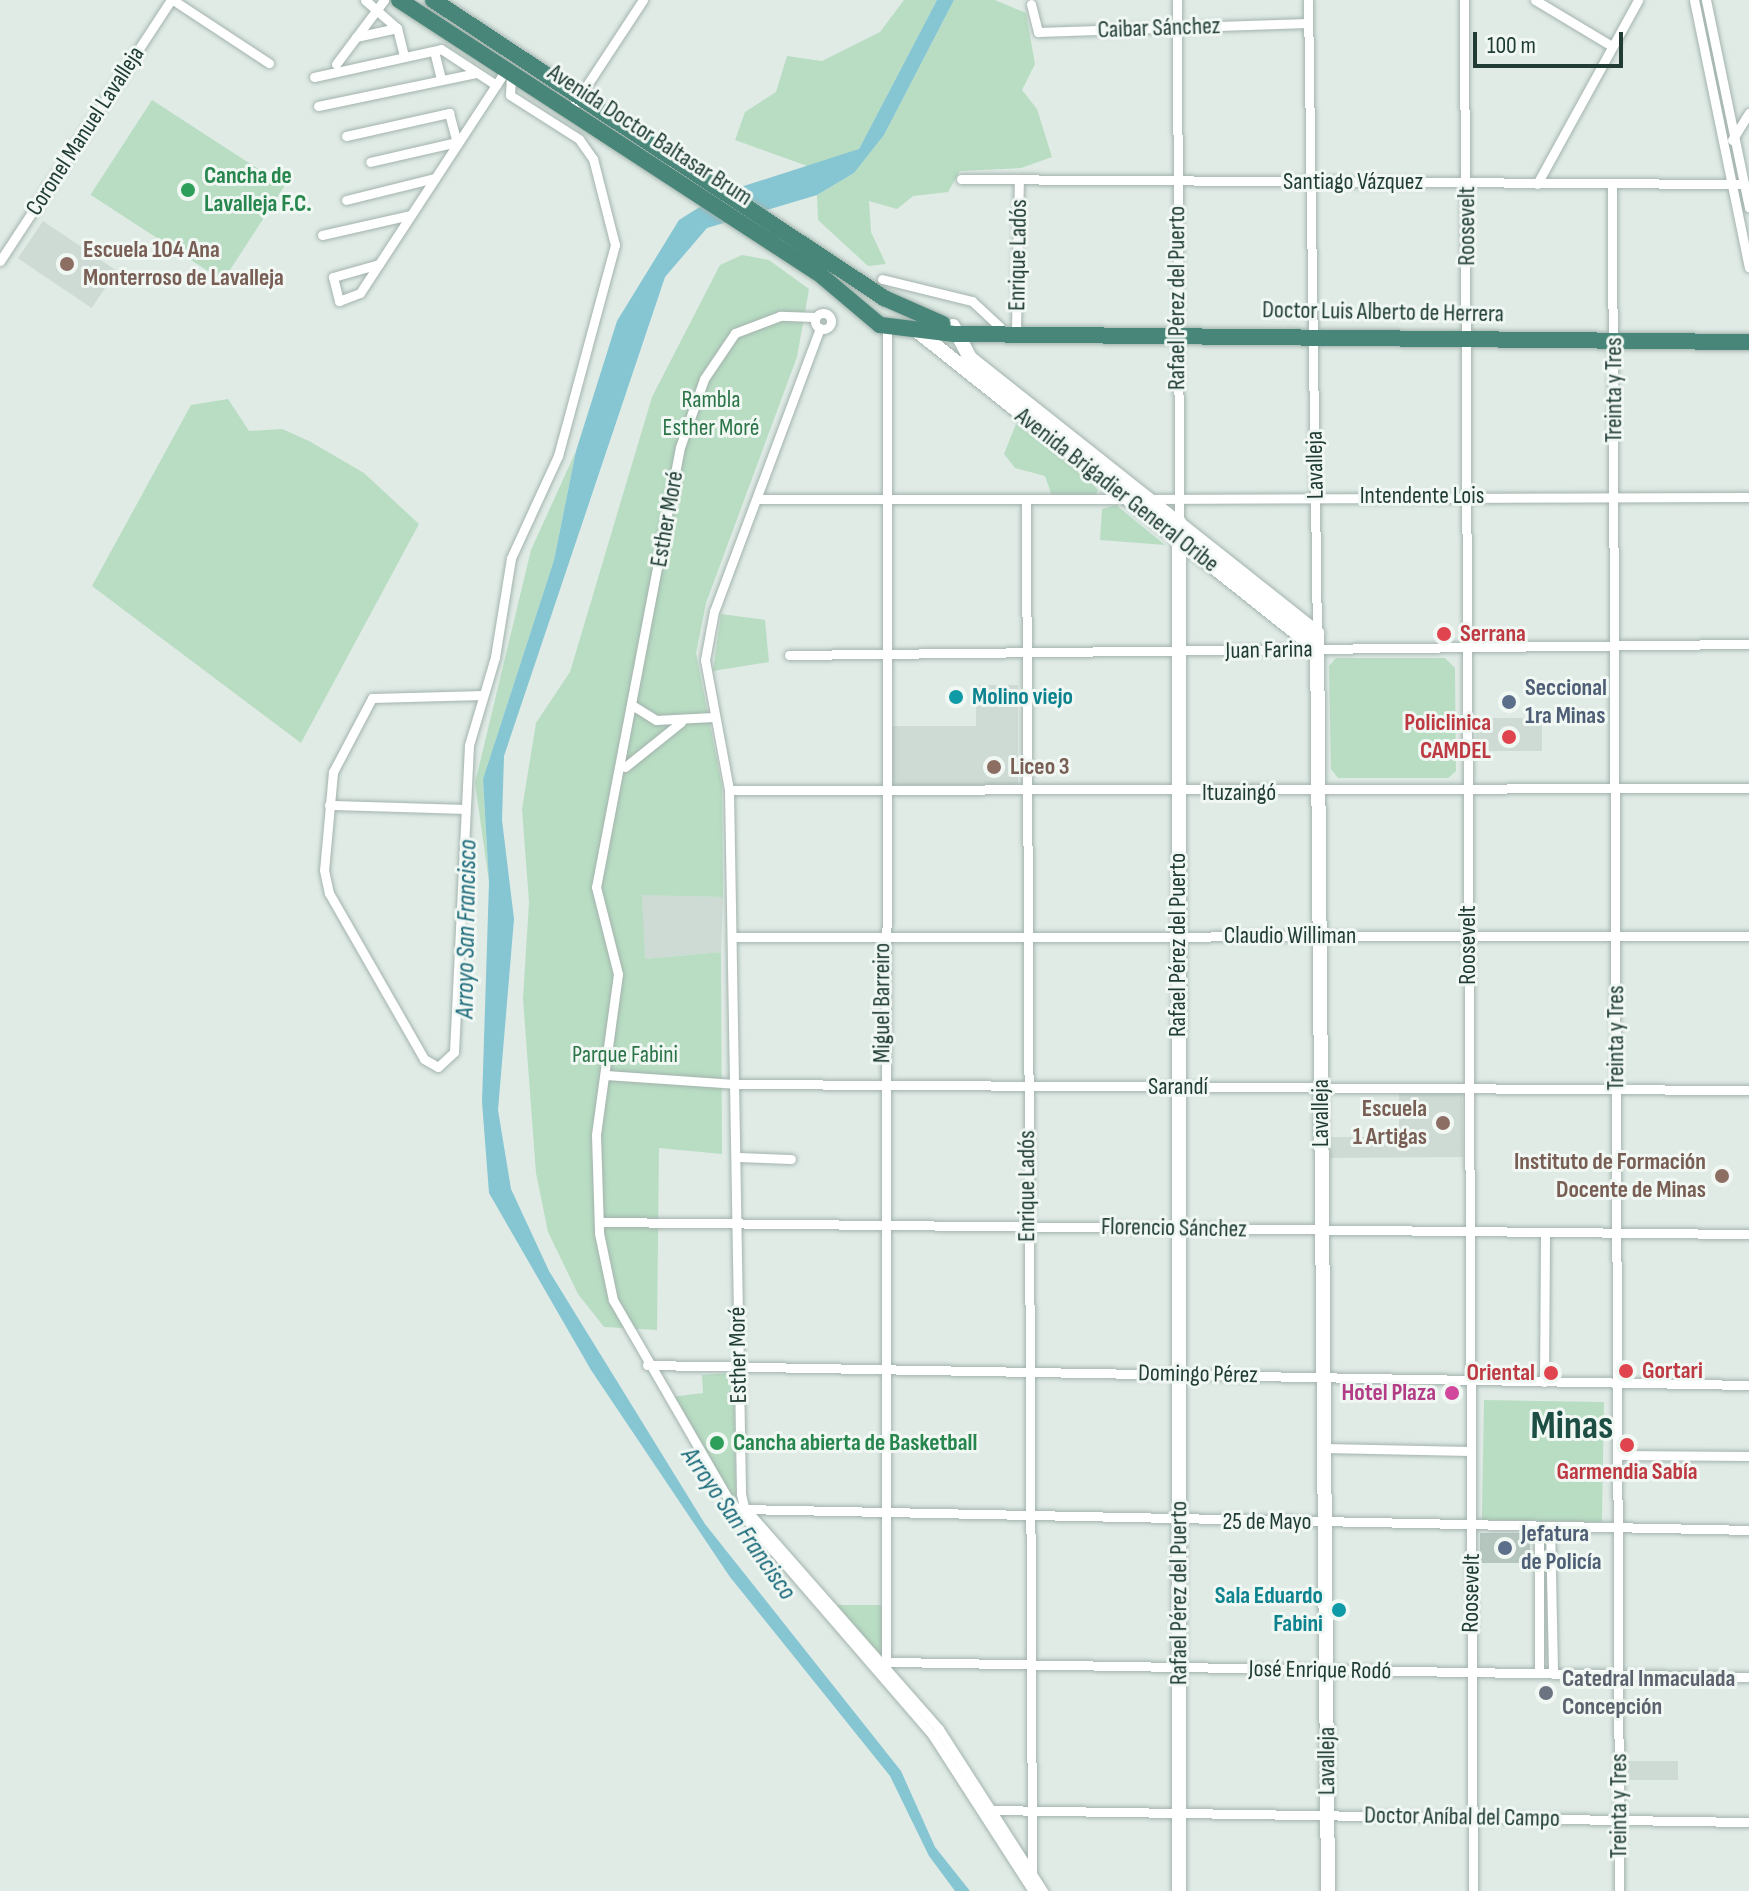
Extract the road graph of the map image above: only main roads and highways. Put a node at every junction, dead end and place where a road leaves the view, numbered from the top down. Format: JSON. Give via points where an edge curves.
{"nodes":[{"id":1,"x":399,"y":0,"type":"edge"},
{"id":2,"x":433,"y":0,"type":"edge"},
{"id":3,"x":823,"y":266,"type":"junction"},
{"id":4,"x":890,"y":302,"type":"junction"},
{"id":5,"x":871,"y":314,"type":"junction"},
{"id":6,"x":888,"y":325,"type":"junction"},
{"id":7,"x":916,"y":330,"type":"junction"},
{"id":8,"x":953,"y":330,"type":"junction"},
{"id":9,"x":1749,"y":342,"type":"edge"},
{"id":10,"x":993,"y":384,"type":"junction"},
{"id":11,"x":1179,"y":522,"type":"junction"},
{"id":12,"x":1179,"y":538,"type":"junction"},
{"id":13,"x":1317,"y":633,"type":"joint"},
{"id":14,"x":1318,"y":650,"type":"junction"},
{"id":15,"x":1179,"y":1891,"type":"edge"},
{"id":16,"x":1328,"y":1891,"type":"edge"}],
"edges":[{"from":1,"to":3,"type":"highway","name":"Avenida Doctor Baltasar Brum","via":[[679,183]]},
{"from":2,"to":3,"type":"highway","name":"Avenida Doctor Baltasar Brum","via":[[580,93]]},
{"from":3,"to":4,"type":"highway","name":"Avenida Doctor Baltasar Brum"},
{"from":3,"to":5,"type":"highway","name":"Avenida Doctor Baltasar Brum"},
{"from":4,"to":5,"type":"highway"},
{"from":4,"to":6,"type":"highway"},
{"from":4,"to":8,"type":"highway","name":"Doctor Luis Alberto de Herrera"},
{"from":5,"to":6,"type":"highway","name":"Avenida Doctor Baltasar Brum"},
{"from":6,"to":7,"type":"highway","name":"Doctor Luis Alberto de Herrera"},
{"from":7,"to":8,"type":"highway","name":"Doctor Luis Alberto de Herrera"},
{"from":7,"to":10,"type":"main road","name":"Avenida Brigadier General Oribe"},
{"from":8,"to":9,"type":"highway","name":"Doctor Luis Alberto de Herrera"},
{"from":8,"to":10,"type":"main road","name":"Avenida Brigadier General Oribe","via":[[962,351]]},
{"from":10,"to":11,"type":"main road","name":"Avenida Brigadier General Oribe"},
{"from":10,"to":12,"type":"main road","name":"Avenida Brigadier General Oribe"},
{"from":11,"to":12,"type":"main road","name":"Rafael Pérez del Puerto"},
{"from":11,"to":13,"type":"main road","name":"Avenida Brigadier General Oribe"},
{"from":12,"to":14,"type":"main road","name":"Avenida Brigadier General Oribe"},
{"from":12,"to":15,"type":"main road","name":"Rafael Pérez del Puerto"},
{"from":13,"to":14,"type":"main road","name":"Lavalleja"},
{"from":14,"to":16,"type":"main road","name":"Lavalleja"}]}
